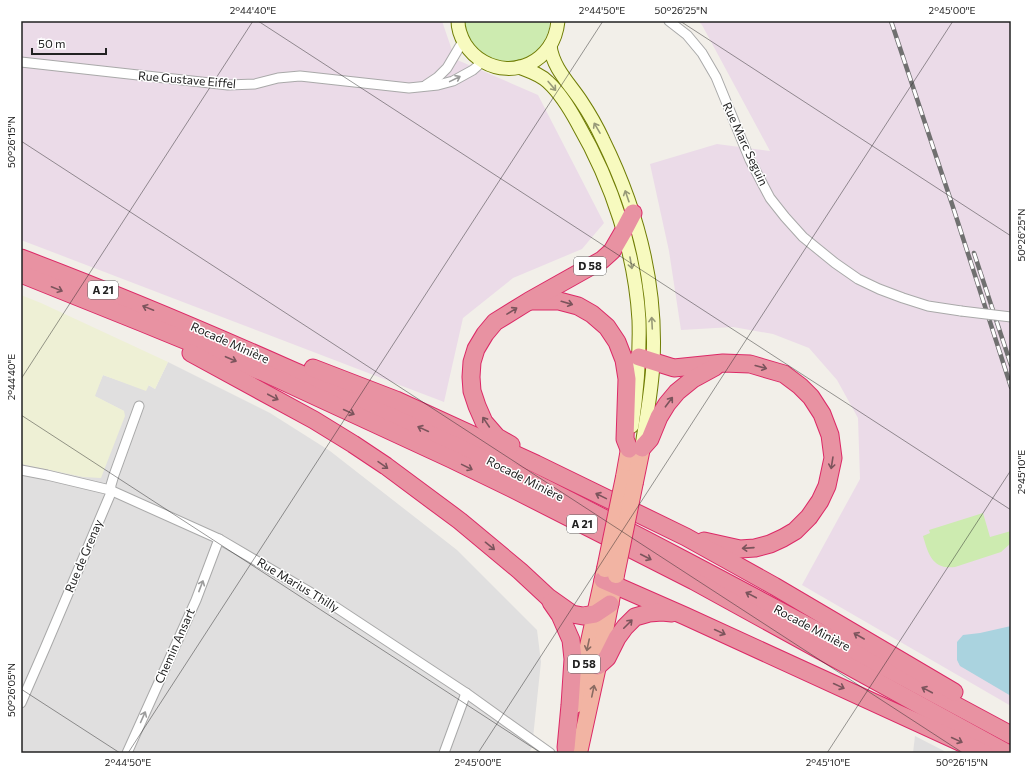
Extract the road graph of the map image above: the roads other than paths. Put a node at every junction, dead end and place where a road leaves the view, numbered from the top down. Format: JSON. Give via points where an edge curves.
{"nodes":[{"id":1,"x":458,"y":21,"type":"edge"},
{"id":2,"x":669,"y":21,"type":"edge"},
{"id":3,"x":560,"y":24,"type":"edge"},
{"id":4,"x":463,"y":41,"type":"junction"},
{"id":5,"x":550,"y":46,"type":"junction"},
{"id":6,"x":21,"y":62,"type":"edge"},
{"id":7,"x":482,"y":62,"type":"junction"},
{"id":8,"x":519,"y":68,"type":"junction"},
{"id":9,"x":424,"y":86,"type":"junction"},
{"id":10,"x":633,"y":213,"type":"junction"},
{"id":11,"x":623,"y":232,"type":"junction"},
{"id":12,"x":21,"y":258,"type":"edge"},
{"id":13,"x":21,"y":274,"type":"edge"},
{"id":14,"x":529,"y":301,"type":"junction"},
{"id":15,"x":1011,"y":317,"type":"edge"},
{"id":16,"x":143,"y":323,"type":"junction"},
{"id":17,"x":184,"y":323,"type":"junction"},
{"id":18,"x":646,"y":360,"type":"junction"},
{"id":19,"x":723,"y":363,"type":"junction"},
{"id":20,"x":139,"y":406,"type":"dead end"},
{"id":21,"x":635,"y":448,"type":"junction"},
{"id":22,"x":536,"y":464,"type":"junction"},
{"id":23,"x":21,"y":470,"type":"edge"},
{"id":24,"x":110,"y":490,"type":"junction"},
{"id":25,"x":686,"y":537,"type":"junction"},
{"id":26,"x":219,"y":539,"type":"junction"},
{"id":27,"x":610,"y":577,"type":"junction"},
{"id":28,"x":548,"y":597,"type":"junction"},
{"id":29,"x":610,"y":604,"type":"junction"},
{"id":30,"x":595,"y":614,"type":"junction"},
{"id":31,"x":685,"y":616,"type":"junction"},
{"id":32,"x":598,"y":666,"type":"junction"},
{"id":33,"x":466,"y":693,"type":"junction"},
{"id":34,"x":21,"y":703,"type":"edge"},
{"id":35,"x":1011,"y":726,"type":"edge"},
{"id":36,"x":1011,"y":736,"type":"edge"},
{"id":37,"x":572,"y":751,"type":"edge"},
{"id":38,"x":127,"y":753,"type":"edge"},
{"id":39,"x":444,"y":753,"type":"edge"},
{"id":40,"x":550,"y":753,"type":"edge"},
{"id":41,"x":984,"y":753,"type":"edge"},
{"id":42,"x":1007,"y":753,"type":"edge"}],
"edges":[{"from":1,"to":4,"type":"main road"},
{"from":2,"to":15,"type":"street","name":"Rue Marc Seguin","bridge":true,"via":[[687,35],[702,53],[716,77],[750,160],[770,198],[803,237],[858,279],[879,289],[928,306]]},
{"from":3,"to":5,"type":"main road"},
{"from":4,"to":7,"type":"main road","via":[[469,51]]},
{"from":4,"to":9,"type":"street","via":[[447,68]]},
{"from":5,"to":8,"type":"main road","via":[[536,60]]},
{"from":10,"to":5,"type":"main road","number":"D 58","one_way":true,"via":[[600,133],[557,67]]},
{"from":6,"to":9,"type":"street","name":"Rue Gustave Eiffel","via":[[228,85],[254,84],[300,76],[409,88]]},
{"from":7,"to":8,"type":"main road","via":[[492,66]]},
{"from":9,"to":7,"type":"street","name":"Rue Gustave Eiffel","one_way":true,"via":[[453,81]]},
{"from":8,"to":11,"type":"main road","number":"D 58","one_way":true,"via":[[533,72],[548,81],[573,115],[610,190]]},
{"from":10,"to":11,"type":"highway","number":"D 58"},
{"from":18,"to":10,"type":"main road","number":"D 58","one_way":true,"via":[[652,318],[650,289]]},
{"from":11,"to":14,"type":"highway","number":"D 58","via":[[612,251],[602,260]]},
{"from":11,"to":18,"type":"main road","number":"D 58","one_way":true},
{"from":17,"to":12,"type":"highway","name":"Rocade Minière","number":"A 21","one_way":true},
{"from":13,"to":16,"type":"highway","name":"Rocade Minière","number":"A 21","one_way":true},
{"from":14,"to":21,"type":"highway","one_way":true,"via":[[559,301],[578,306],[607,327],[617,342],[624,360],[627,379],[626,439]]},
{"from":22,"to":14,"type":"highway","one_way":true,"via":[[529,455],[498,437],[484,422],[476,406],[471,377],[476,349],[485,334],[495,322]]},
{"from":16,"to":28,"type":"highway","one_way":true,"via":[[153,336],[210,363],[314,420],[386,466],[460,521]]},
{"from":16,"to":42,"type":"highway","name":"Rocade Minière","number":"A 21","one_way":true,"via":[[265,374],[514,489],[694,582]]},
{"from":17,"to":22,"type":"highway","via":[[291,359],[396,400]]},
{"from":36,"to":17,"type":"highway","name":"Rocade Minière","number":"A 21","one_way":true,"via":[[707,571],[456,444]]},
{"from":18,"to":19,"type":"highway","via":[[674,368]]},
{"from":18,"to":21,"type":"main road","number":"D 58"},
{"from":21,"to":19,"type":"highway","one_way":true,"via":[[650,439],[659,417],[677,392],[693,379]]},
{"from":19,"to":25,"type":"highway","one_way":true,"via":[[750,364],[784,374],[800,386],[822,414],[830,435],[833,458],[827,486],[820,502],[795,531],[783,538],[755,548],[740,549]]},
{"from":20,"to":24,"type":"street","name":"Rue de Grenay"},
{"from":21,"to":27,"type":"highway","number":"D 58","bridge":true},
{"from":25,"to":22,"type":"highway","one_way":true},
{"from":23,"to":24,"type":"street","name":"Rue Marius Thilly"},
{"from":24,"to":26,"type":"street","name":"Rue Marius Thilly"},
{"from":24,"to":34,"type":"street","name":"Rue de Grenay"},
{"from":35,"to":25,"type":"highway","one_way":true},
{"from":26,"to":33,"type":"street","name":"Rue Marius Thilly","via":[[337,608]]},
{"from":38,"to":26,"type":"street","name":"Chemin Ansart","one_way":true,"via":[[196,600]]},
{"from":27,"to":29,"type":"highway","number":"D 58"},
{"from":27,"to":30,"type":"highway","number":"D 58"},
{"from":27,"to":31,"type":"highway"},
{"from":28,"to":30,"type":"highway","via":[[572,614]]},
{"from":28,"to":37,"type":"highway","via":[[560,615],[571,640]]},
{"from":29,"to":30,"type":"highway"},
{"from":29,"to":32,"type":"highway","number":"D 58"},
{"from":30,"to":37,"type":"highway","number":"D 58","one_way":true},
{"from":32,"to":31,"type":"highway","one_way":true,"via":[[607,658],[617,638],[635,617],[662,612]]},
{"from":31,"to":41,"type":"highway","one_way":true},
{"from":37,"to":32,"type":"highway","number":"D 58","one_way":true},
{"from":33,"to":39,"type":"street"},
{"from":33,"to":40,"type":"street","name":"Rue Marius Thilly"}]}
